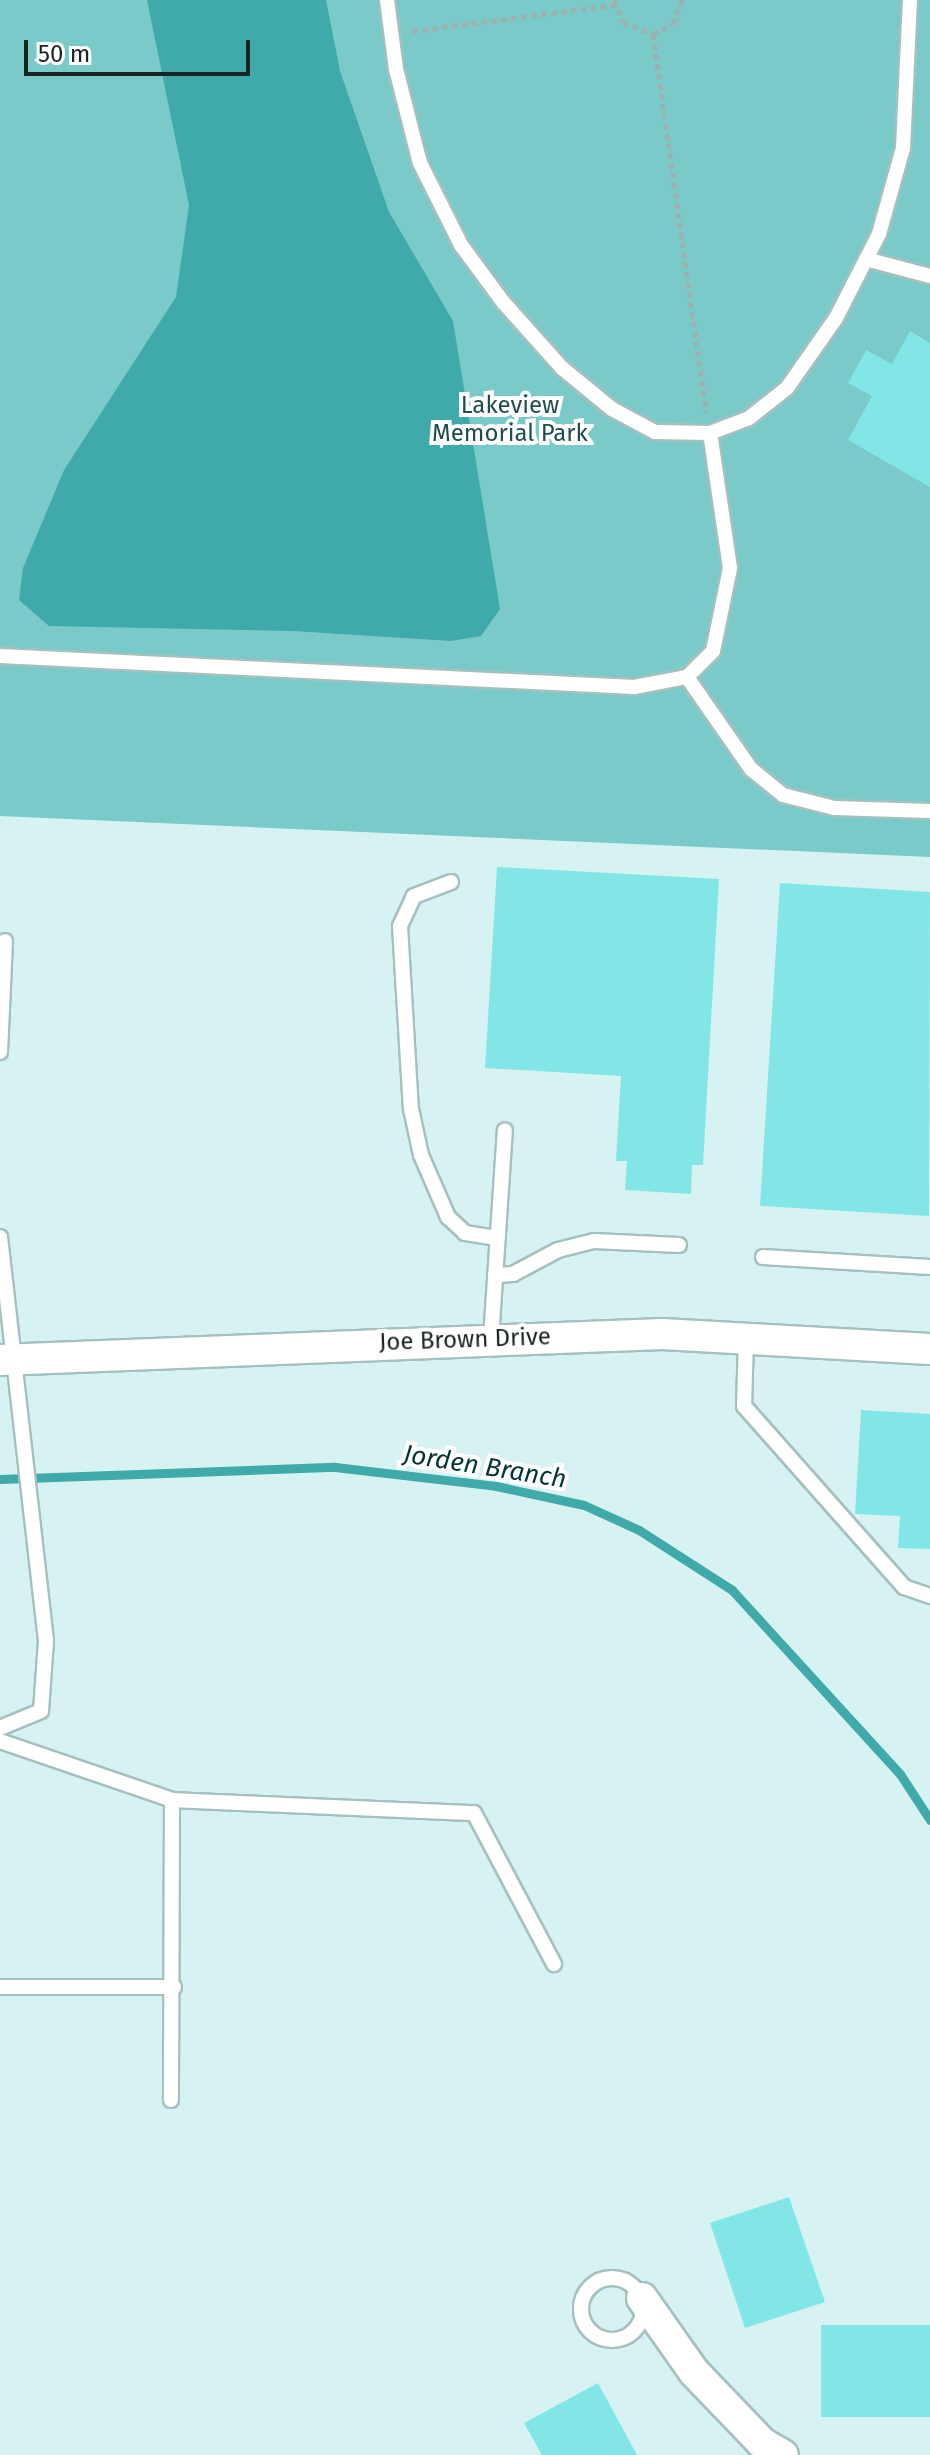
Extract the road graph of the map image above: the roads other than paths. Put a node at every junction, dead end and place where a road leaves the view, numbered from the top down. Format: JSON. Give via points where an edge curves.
{"nodes":[{"id":1,"x":387,"y":0,"type":"edge"},
{"id":2,"x":910,"y":0,"type":"edge"},
{"id":3,"x":866,"y":259,"type":"junction"},
{"id":4,"x":930,"y":276,"type":"edge"},
{"id":5,"x":710,"y":433,"type":"junction"},
{"id":6,"x":0,"y":656,"type":"edge"},
{"id":7,"x":687,"y":677,"type":"junction"},
{"id":8,"x":930,"y":811,"type":"edge"},
{"id":9,"x":451,"y":882,"type":"dead end"},
{"id":10,"x":5,"y":941,"type":"dead end"},
{"id":11,"x":0,"y":1052,"type":"edge"},
{"id":12,"x":505,"y":1130,"type":"dead end"},
{"id":13,"x":0,"y":1237,"type":"edge"},
{"id":14,"x":498,"y":1238,"type":"junction"},
{"id":15,"x":679,"y":1245,"type":"dead end"},
{"id":16,"x":763,"y":1257,"type":"dead end"},
{"id":17,"x":930,"y":1267,"type":"edge"},
{"id":18,"x":495,"y":1275,"type":"junction"},
{"id":19,"x":491,"y":1339,"type":"junction"},
{"id":20,"x":746,"y":1339,"type":"junction"},
{"id":21,"x":930,"y":1349,"type":"edge"},
{"id":22,"x":8,"y":1359,"type":"edge"},
{"id":23,"x":930,"y":1596,"type":"edge"},
{"id":24,"x":0,"y":1728,"type":"edge"},
{"id":25,"x":0,"y":1741,"type":"edge"},
{"id":26,"x":172,"y":1800,"type":"junction"},
{"id":27,"x":554,"y":1964,"type":"dead end"},
{"id":28,"x":0,"y":1987,"type":"edge"},
{"id":29,"x":174,"y":1987,"type":"junction"},
{"id":30,"x":171,"y":2100,"type":"dead end"},
{"id":31,"x":642,"y":2298,"type":"junction"},
{"id":32,"x":783,"y":2455,"type":"edge"}],
"edges":[{"from":1,"to":5,"type":"lane","via":[[420,163],[461,245],[503,302],[562,368],[612,409],[655,432]]},
{"from":2,"to":3,"type":"lane","via":[[903,148],[879,234]]},
{"from":3,"to":4,"type":"lane"},
{"from":3,"to":5,"type":"lane","via":[[836,318],[787,388],[749,418]]},
{"from":5,"to":7,"type":"lane","via":[[730,568],[713,651]]},
{"from":6,"to":7,"type":"lane","via":[[634,687]]},
{"from":7,"to":8,"type":"lane","via":[[751,769],[783,795],[834,808]]},
{"from":9,"to":14,"type":"lane","via":[[414,896],[400,926],[411,1109],[421,1155],[448,1217],[465,1233]]},
{"from":10,"to":11,"type":"lane"},
{"from":12,"to":14,"type":"lane"},
{"from":13,"to":22,"type":"lane"},
{"from":14,"to":18,"type":"lane"},
{"from":15,"to":18,"type":"lane","via":[[594,1241],[558,1250],[513,1274]]},
{"from":16,"to":17,"type":"lane"},
{"from":18,"to":19,"type":"lane"},
{"from":19,"to":20,"type":"street","name":"Joe Brown Drive","via":[[662,1334]]},
{"from":19,"to":22,"type":"street","name":"Joe Brown Drive"},
{"from":20,"to":21,"type":"street","name":"Joe Brown Drive"},
{"from":20,"to":23,"type":"lane","via":[[744,1406],[904,1587]]},
{"from":22,"to":24,"type":"lane","via":[[25,1437],[46,1641],[41,1711]]},
{"from":25,"to":26,"type":"lane"},
{"from":26,"to":27,"type":"lane","via":[[474,1813]]},
{"from":26,"to":29,"type":"lane"},
{"from":28,"to":29,"type":"lane"},
{"from":29,"to":30,"type":"lane"},
{"from":31,"to":31,"type":"lane","via":[[638,2327],[622,2338],[602,2338],[586,2325],[582,2304],[601,2280],[620,2279]]},
{"from":31,"to":32,"type":"street","via":[[694,2372],[762,2443]]}]}
